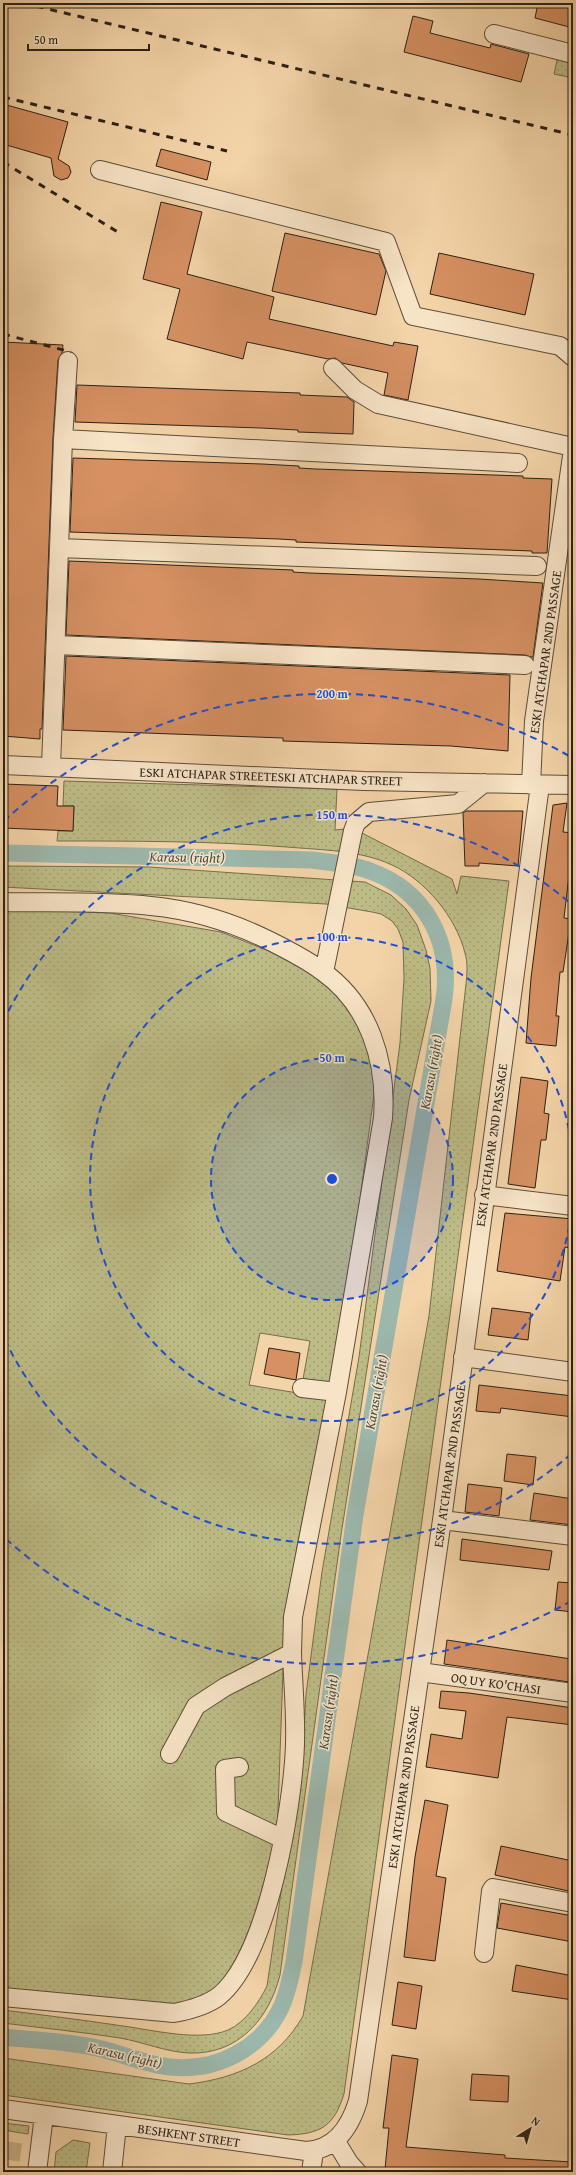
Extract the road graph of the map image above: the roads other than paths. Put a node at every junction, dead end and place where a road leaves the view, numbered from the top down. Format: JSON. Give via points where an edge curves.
{"nodes":[{"id":1,"x":494,"y":34,"type":"dead end"},
{"id":2,"x":573,"y":54,"type":"edge"},
{"id":3,"x":100,"y":170,"type":"dead end"},
{"id":4,"x":573,"y":357,"type":"edge"},
{"id":5,"x":68,"y":361,"type":"dead end"},
{"id":6,"x":333,"y":368,"type":"dead end"},
{"id":7,"x":63,"y":439,"type":"junction"},
{"id":8,"x":573,"y":448,"type":"edge"},
{"id":9,"x":518,"y":463,"type":"dead end"},
{"id":10,"x":59,"y":548,"type":"junction"},
{"id":11,"x":537,"y":566,"type":"dead end"},
{"id":12,"x":56,"y":645,"type":"junction"},
{"id":13,"x":525,"y":665,"type":"dead end"},
{"id":14,"x":3,"y":765,"type":"edge"},
{"id":15,"x":51,"y":767,"type":"junction"},
{"id":16,"x":484,"y":783,"type":"junction"},
{"id":17,"x":535,"y":785,"type":"junction"},
{"id":18,"x":573,"y":785,"type":"edge"},
{"id":19,"x":3,"y":902,"type":"edge"},
{"id":20,"x":324,"y":972,"type":"junction"},
{"id":21,"x":484,"y":1195,"type":"junction"},
{"id":22,"x":573,"y":1206,"type":"edge"},
{"id":23,"x":463,"y":1357,"type":"junction"},
{"id":24,"x":573,"y":1372,"type":"edge"},
{"id":25,"x":302,"y":1388,"type":"dead end"},
{"id":26,"x":337,"y":1392,"type":"junction"},
{"id":27,"x":442,"y":1520,"type":"junction"},
{"id":28,"x":573,"y":1536,"type":"edge"},
{"id":29,"x":292,"y":1653,"type":"junction"},
{"id":30,"x":420,"y":1672,"type":"junction"},
{"id":31,"x":573,"y":1693,"type":"edge"},
{"id":32,"x":170,"y":1754,"type":"dead end"},
{"id":33,"x":239,"y":1767,"type":"dead end"},
{"id":34,"x":283,"y":1839,"type":"junction"},
{"id":35,"x":573,"y":1903,"type":"edge"},
{"id":36,"x":484,"y":1953,"type":"dead end"},
{"id":37,"x":3,"y":1996,"type":"edge"},
{"id":38,"x":3,"y":2109,"type":"edge"},
{"id":39,"x":44,"y":2115,"type":"junction"},
{"id":40,"x":118,"y":2125,"type":"junction"},
{"id":41,"x":335,"y":2140,"type":"junction"},
{"id":42,"x":314,"y":2150,"type":"junction"},
{"id":43,"x":38,"y":2163,"type":"edge"},
{"id":44,"x":351,"y":2169,"type":"edge"},
{"id":45,"x":112,"y":2172,"type":"edge"},
{"id":46,"x":311,"y":2172,"type":"edge"}],
"edges":[{"from":1,"to":2,"type":"street"},
{"from":3,"to":4,"type":"street","via":[[386,242],[413,316],[560,346]]},
{"from":5,"to":7,"type":"street"},
{"from":6,"to":8,"type":"street","via":[[355,390],[378,404]]},
{"from":7,"to":9,"type":"street"},
{"from":7,"to":10,"type":"street"},
{"from":8,"to":17,"type":"street","name":"ESKI ATCHAPAR 2ND PASSAGE","via":[[534,721]]},
{"from":10,"to":11,"type":"street"},
{"from":10,"to":12,"type":"street"},
{"from":12,"to":13,"type":"street"},
{"from":12,"to":15,"type":"street"},
{"from":14,"to":15,"type":"street","name":"ESKI ATCHAPAR STREETESKI ATCHAPAR STREET"},
{"from":15,"to":16,"type":"street","name":"ESKI ATCHAPAR STREETESKI ATCHAPAR STREET","via":[[364,781]]},
{"from":16,"to":17,"type":"street","name":"ESKI ATCHAPAR STREETESKI ATCHAPAR STREET"},
{"from":16,"to":20,"type":"street","via":[[458,804],[368,812],[356,823]]},
{"from":17,"to":18,"type":"street","name":"ESKI ATCHAPAR STREETESKI ATCHAPAR STREET"},
{"from":17,"to":21,"type":"street","name":"ESKI ATCHAPAR 2ND PASSAGE"},
{"from":19,"to":20,"type":"street","via":[[152,906],[188,913],[255,934]]},
{"from":20,"to":26,"type":"street","via":[[349,996],[366,1021],[377,1049],[384,1088],[383,1118]]},
{"from":21,"to":22,"type":"street"},
{"from":21,"to":23,"type":"street","name":"ESKI ATCHAPAR 2ND PASSAGE"},
{"from":23,"to":24,"type":"street"},
{"from":23,"to":27,"type":"street","name":"ESKI ATCHAPAR 2ND PASSAGE"},
{"from":25,"to":26,"type":"street"},
{"from":26,"to":29,"type":"street","via":[[293,1617]]},
{"from":27,"to":28,"type":"street"},
{"from":27,"to":30,"type":"street","name":"ESKI ATCHAPAR 2ND PASSAGE"},
{"from":29,"to":32,"type":"street","via":[[225,1687],[196,1706]]},
{"from":29,"to":34,"type":"street","via":[[295,1743]]},
{"from":30,"to":31,"type":"street","name":"OQ UY KO'CHASI"},
{"from":30,"to":41,"type":"street","name":"ESKI ATCHAPAR 2ND PASSAGE","via":[[358,2101],[349,2123]]},
{"from":33,"to":34,"type":"street","via":[[225,1769],[226,1812]]},
{"from":34,"to":37,"type":"street","via":[[270,1897],[249,1952],[226,1989],[208,2002],[196,2008],[174,2013]]},
{"from":35,"to":36,"type":"street","via":[[493,1888]]},
{"from":38,"to":39,"type":"street","name":"BESHKENT STREET"},
{"from":39,"to":40,"type":"street","name":"BESHKENT STREET"},
{"from":39,"to":43,"type":"street"},
{"from":40,"to":42,"type":"street","name":"BESHKENT STREET"},
{"from":40,"to":45,"type":"street"},
{"from":41,"to":42,"type":"street","via":[[325,2147]]},
{"from":41,"to":44,"type":"street"},
{"from":42,"to":46,"type":"street"}]}
